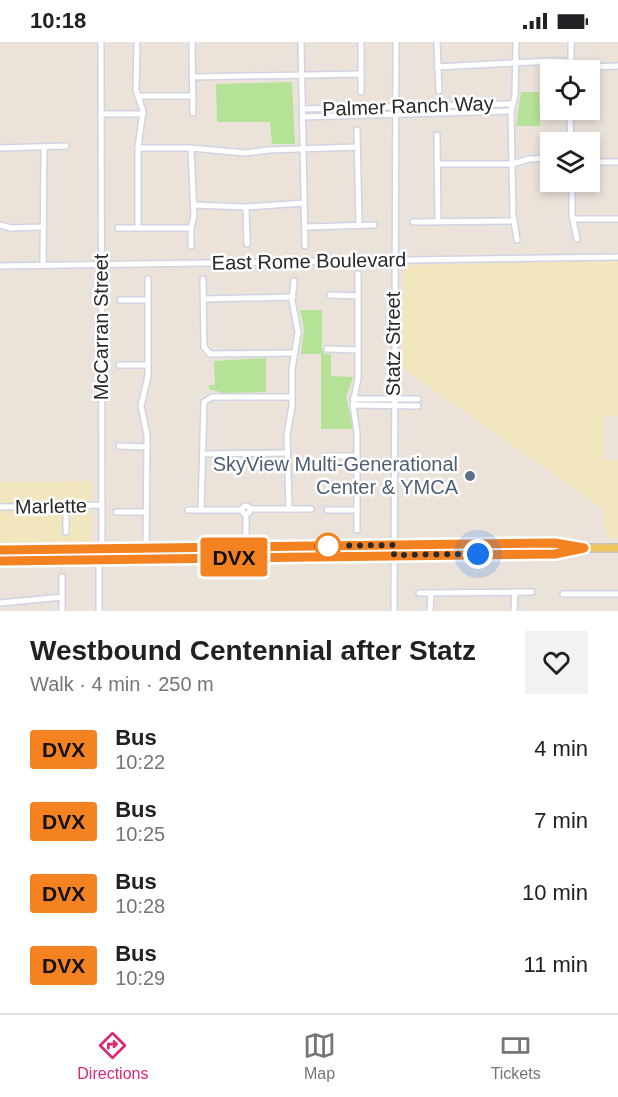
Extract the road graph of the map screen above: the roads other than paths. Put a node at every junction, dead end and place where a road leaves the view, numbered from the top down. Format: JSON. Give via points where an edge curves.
{"nodes":[{"id":1,"x":101,"y":42,"type":"edge"},
{"id":2,"x":137,"y":42,"type":"edge"},
{"id":3,"x":192,"y":42,"type":"edge"},
{"id":4,"x":301,"y":42,"type":"edge"},
{"id":5,"x":361,"y":42,"type":"edge"},
{"id":6,"x":396,"y":42,"type":"edge"},
{"id":7,"x":436,"y":42,"type":"edge"},
{"id":8,"x":516,"y":42,"type":"edge"},
{"id":9,"x":572,"y":42,"type":"edge"},
{"id":10,"x":571,"y":60,"type":"edge"},
{"id":11,"x":516,"y":63,"type":"junction"},
{"id":12,"x":540,"y":63,"type":"edge"},
{"id":13,"x":618,"y":66,"type":"edge"},
{"id":14,"x":437,"y":67,"type":"junction"},
{"id":15,"x":600,"y":67,"type":"edge"},
{"id":16,"x":361,"y":74,"type":"junction"},
{"id":17,"x":301,"y":75,"type":"junction"},
{"id":18,"x":192,"y":76,"type":"junction"},
{"id":19,"x":439,"y":91,"type":"dead end"},
{"id":20,"x":361,"y":92,"type":"dead end"},
{"id":21,"x":138,"y":96,"type":"junction"},
{"id":22,"x":192,"y":96,"type":"junction"},
{"id":23,"x":513,"y":104,"type":"junction"},
{"id":24,"x":394,"y":105,"type":"junction"},
{"id":25,"x":302,"y":110,"type":"junction"},
{"id":26,"x":511,"y":111,"type":"junction"},
{"id":27,"x":193,"y":112,"type":"dead end"},
{"id":28,"x":101,"y":114,"type":"junction"},
{"id":29,"x":142,"y":114,"type":"junction"},
{"id":30,"x":394,"y":114,"type":"junction"},
{"id":31,"x":302,"y":117,"type":"junction"},
{"id":32,"x":357,"y":130,"type":"dead end"},
{"id":33,"x":437,"y":135,"type":"dead end"},
{"id":34,"x":66,"y":146,"type":"dead end"},
{"id":35,"x":0,"y":147,"type":"edge"},
{"id":36,"x":44,"y":147,"type":"junction"},
{"id":37,"x":357,"y":147,"type":"junction"},
{"id":38,"x":138,"y":148,"type":"junction"},
{"id":39,"x":191,"y":148,"type":"junction"},
{"id":40,"x":303,"y":149,"type":"junction"},
{"id":41,"x":540,"y":158,"type":"edge"},
{"id":42,"x":600,"y":162,"type":"edge"},
{"id":43,"x":618,"y":162,"type":"edge"},
{"id":44,"x":437,"y":164,"type":"junction"},
{"id":45,"x":512,"y":164,"type":"junction"},
{"id":46,"x":572,"y":192,"type":"edge"},
{"id":47,"x":304,"y":203,"type":"junction"},
{"id":48,"x":194,"y":205,"type":"junction"},
{"id":49,"x":246,"y":207,"type":"junction"},
{"id":50,"x":575,"y":219,"type":"junction"},
{"id":51,"x":618,"y":219,"type":"edge"},
{"id":52,"x":514,"y":221,"type":"junction"},
{"id":53,"x":413,"y":222,"type":"dead end"},
{"id":54,"x":438,"y":222,"type":"junction"},
{"id":55,"x":0,"y":225,"type":"edge"},
{"id":56,"x":358,"y":225,"type":"junction"},
{"id":57,"x":374,"y":225,"type":"dead end"},
{"id":58,"x":43,"y":227,"type":"junction"},
{"id":59,"x":305,"y":227,"type":"junction"},
{"id":60,"x":118,"y":228,"type":"dead end"},
{"id":61,"x":138,"y":228,"type":"junction"},
{"id":62,"x":191,"y":228,"type":"junction"},
{"id":63,"x":577,"y":239,"type":"dead end"},
{"id":64,"x":518,"y":240,"type":"dead end"},
{"id":65,"x":247,"y":244,"type":"dead end"},
{"id":66,"x":191,"y":246,"type":"dead end"},
{"id":67,"x":305,"y":246,"type":"dead end"},
{"id":68,"x":618,"y":257,"type":"edge"},
{"id":69,"x":394,"y":260,"type":"junction"},
{"id":70,"x":100,"y":264,"type":"junction"},
{"id":71,"x":0,"y":266,"type":"edge"},
{"id":72,"x":43,"y":266,"type":"junction"},
{"id":73,"x":358,"y":274,"type":"dead end"},
{"id":74,"x":148,"y":279,"type":"dead end"},
{"id":75,"x":203,"y":279,"type":"dead end"},
{"id":76,"x":294,"y":281,"type":"dead end"},
{"id":77,"x":330,"y":295,"type":"dead end"},
{"id":78,"x":358,"y":296,"type":"junction"},
{"id":79,"x":293,"y":297,"type":"junction"},
{"id":80,"x":204,"y":299,"type":"junction"},
{"id":81,"x":120,"y":300,"type":"dead end"},
{"id":82,"x":148,"y":300,"type":"junction"},
{"id":83,"x":327,"y":349,"type":"dead end"},
{"id":84,"x":358,"y":350,"type":"junction"},
{"id":85,"x":295,"y":353,"type":"junction"},
{"id":86,"x":119,"y":365,"type":"dead end"},
{"id":87,"x":148,"y":365,"type":"junction"},
{"id":88,"x":292,"y":397,"type":"junction"},
{"id":89,"x":353,"y":402,"type":"junction"},
{"id":90,"x":393,"y":402,"type":"junction"},
{"id":91,"x":418,"y":402,"type":"dead end"},
{"id":92,"x":119,"y":446,"type":"dead end"},
{"id":93,"x":147,"y":447,"type":"junction"},
{"id":94,"x":287,"y":453,"type":"junction"},
{"id":95,"x":202,"y":454,"type":"junction"},
{"id":96,"x":327,"y":456,"type":"dead end"},
{"id":97,"x":357,"y":456,"type":"junction"},
{"id":98,"x":66,"y":505,"type":"junction"},
{"id":99,"x":102,"y":505,"type":"junction"},
{"id":100,"x":0,"y":507,"type":"edge"},
{"id":101,"x":289,"y":509,"type":"junction"},
{"id":102,"x":311,"y":509,"type":"dead end"},
{"id":103,"x":188,"y":510,"type":"dead end"},
{"id":104,"x":201,"y":510,"type":"junction"},
{"id":105,"x":327,"y":510,"type":"dead end"},
{"id":106,"x":357,"y":510,"type":"junction"},
{"id":107,"x":116,"y":512,"type":"dead end"},
{"id":108,"x":147,"y":512,"type":"junction"},
{"id":109,"x":248,"y":512,"type":"junction"},
{"id":110,"x":357,"y":530,"type":"dead end"},
{"id":111,"x":66,"y":532,"type":"dead end"},
{"id":112,"x":547,"y":543,"type":"junction"},
{"id":113,"x":394,"y":545,"type":"junction"},
{"id":114,"x":246,"y":547,"type":"junction"},
{"id":115,"x":147,"y":548,"type":"junction"},
{"id":116,"x":584,"y":548,"type":"junction"},
{"id":117,"x":618,"y":548,"type":"edge"},
{"id":118,"x":102,"y":549,"type":"junction"},
{"id":119,"x":0,"y":550,"type":"edge"},
{"id":120,"x":520,"y":554,"type":"junction"},
{"id":121,"x":394,"y":555,"type":"junction"},
{"id":122,"x":147,"y":557,"type":"junction"},
{"id":123,"x":246,"y":557,"type":"junction"},
{"id":124,"x":99,"y":559,"type":"junction"},
{"id":125,"x":0,"y":561,"type":"edge"},
{"id":126,"x":62,"y":577,"type":"dead end"},
{"id":127,"x":514,"y":592,"type":"junction"},
{"id":128,"x":532,"y":592,"type":"dead end"},
{"id":129,"x":419,"y":593,"type":"dead end"},
{"id":130,"x":431,"y":593,"type":"junction"},
{"id":131,"x":563,"y":594,"type":"dead end"},
{"id":132,"x":618,"y":594,"type":"edge"},
{"id":133,"x":62,"y":597,"type":"junction"},
{"id":134,"x":0,"y":603,"type":"edge"},
{"id":135,"x":62,"y":611,"type":"edge"},
{"id":136,"x":99,"y":611,"type":"edge"},
{"id":137,"x":394,"y":611,"type":"edge"},
{"id":138,"x":430,"y":611,"type":"edge"},
{"id":139,"x":514,"y":611,"type":"edge"}],
"edges":[{"from":1,"to":28,"type":"street","name":"McCarran Street"},
{"from":2,"to":21,"type":"street"},
{"from":3,"to":18,"type":"street"},
{"from":4,"to":17,"type":"street"},
{"from":5,"to":16,"type":"street"},
{"from":6,"to":24,"type":"street","name":"Statz Street"},
{"from":7,"to":14,"type":"street"},
{"from":8,"to":11,"type":"street"},
{"from":9,"to":10,"type":"street"},
{"from":11,"to":12,"type":"street"},
{"from":11,"to":14,"type":"street"},
{"from":11,"to":23,"type":"street"},
{"from":13,"to":15,"type":"street"},
{"from":14,"to":19,"type":"street"},
{"from":16,"to":17,"type":"street"},
{"from":16,"to":20,"type":"street"},
{"from":17,"to":18,"type":"street"},
{"from":17,"to":25,"type":"street"},
{"from":18,"to":22,"type":"street"},
{"from":21,"to":22,"type":"street"},
{"from":21,"to":29,"type":"street"},
{"from":22,"to":27,"type":"street"},
{"from":23,"to":24,"type":"street","name":"Palmer Ranch Way"},
{"from":23,"to":26,"type":"street"},
{"from":24,"to":25,"type":"street","name":"Palmer Ranch Way"},
{"from":24,"to":30,"type":"street","name":"Statz Street"},
{"from":25,"to":31,"type":"street"},
{"from":26,"to":30,"type":"street","name":"Palmer Ranch Way"},
{"from":26,"to":45,"type":"street"},
{"from":28,"to":29,"type":"street"},
{"from":28,"to":70,"type":"street","name":"McCarran Street"},
{"from":29,"to":38,"type":"street"},
{"from":30,"to":31,"type":"street","name":"Palmer Ranch Way"},
{"from":30,"to":69,"type":"street","name":"Statz Street"},
{"from":31,"to":40,"type":"street"},
{"from":32,"to":37,"type":"street"},
{"from":33,"to":44,"type":"street"},
{"from":34,"to":36,"type":"street"},
{"from":35,"to":36,"type":"street"},
{"from":36,"to":58,"type":"street"},
{"from":37,"to":40,"type":"street"},
{"from":37,"to":56,"type":"street"},
{"from":38,"to":39,"type":"street"},
{"from":38,"to":61,"type":"street"},
{"from":39,"to":40,"type":"street","via":[[245,153]]},
{"from":39,"to":48,"type":"street"},
{"from":40,"to":47,"type":"street"},
{"from":41,"to":45,"type":"street"},
{"from":42,"to":43,"type":"street"},
{"from":44,"to":45,"type":"street"},
{"from":44,"to":54,"type":"street"},
{"from":45,"to":52,"type":"street"},
{"from":46,"to":50,"type":"street"},
{"from":47,"to":49,"type":"street"},
{"from":47,"to":59,"type":"street"},
{"from":48,"to":49,"type":"street"},
{"from":48,"to":62,"type":"street"},
{"from":49,"to":65,"type":"street"},
{"from":50,"to":51,"type":"street"},
{"from":50,"to":63,"type":"street"},
{"from":52,"to":54,"type":"street"},
{"from":52,"to":64,"type":"street"},
{"from":53,"to":54,"type":"street"},
{"from":55,"to":58,"type":"street"},
{"from":56,"to":57,"type":"street"},
{"from":56,"to":59,"type":"street"},
{"from":58,"to":72,"type":"street"},
{"from":59,"to":67,"type":"street"},
{"from":60,"to":61,"type":"street"},
{"from":61,"to":62,"type":"street"},
{"from":62,"to":66,"type":"street"},
{"from":68,"to":69,"type":"street","name":"East Rome Boulevard"},
{"from":69,"to":70,"type":"street","name":"East Rome Boulevard"},
{"from":69,"to":90,"type":"street","name":"Statz Street"},
{"from":70,"to":72,"type":"street","name":"East Rome Boulevard"},
{"from":70,"to":99,"type":"street","name":"McCarran Street"},
{"from":71,"to":72,"type":"street","name":"East Rome Boulevard"},
{"from":73,"to":78,"type":"street"},
{"from":74,"to":82,"type":"street"},
{"from":75,"to":80,"type":"street"},
{"from":76,"to":79,"type":"street"},
{"from":77,"to":78,"type":"street"},
{"from":78,"to":84,"type":"street"},
{"from":79,"to":80,"type":"street"},
{"from":79,"to":85,"type":"street","via":[[298,332]]},
{"from":80,"to":85,"type":"street","via":[[207,352]]},
{"from":81,"to":82,"type":"street"},
{"from":82,"to":87,"type":"street"},
{"from":83,"to":84,"type":"street"},
{"from":84,"to":89,"type":"street"},
{"from":85,"to":88,"type":"street"},
{"from":86,"to":87,"type":"street"},
{"from":87,"to":93,"type":"street","via":[[141,406]]},
{"from":88,"to":94,"type":"street"},
{"from":88,"to":95,"type":"street","via":[[212,397],[204,402]]},
{"from":89,"to":90,"type":"street"},
{"from":89,"to":97,"type":"street"},
{"from":90,"to":91,"type":"street"},
{"from":90,"to":113,"type":"street","name":"Statz Street"},
{"from":92,"to":93,"type":"street"},
{"from":93,"to":108,"type":"street"},
{"from":94,"to":95,"type":"street"},
{"from":94,"to":101,"type":"street"},
{"from":95,"to":104,"type":"street"},
{"from":96,"to":97,"type":"street"},
{"from":97,"to":106,"type":"street"},
{"from":98,"to":99,"type":"street","name":"Marlette"},
{"from":98,"to":100,"type":"street","name":"Marlette"},
{"from":98,"to":111,"type":"street"},
{"from":99,"to":118,"type":"street","name":"McCarran Street"},
{"from":101,"to":102,"type":"street"},
{"from":101,"to":109,"type":"street"},
{"from":103,"to":104,"type":"street"},
{"from":104,"to":109,"type":"street","via":[[240,510],[246,505]]},
{"from":105,"to":106,"type":"street"},
{"from":106,"to":110,"type":"street"},
{"from":107,"to":108,"type":"street"},
{"from":108,"to":115,"type":"street"},
{"from":109,"to":114,"type":"street"},
{"from":112,"to":113,"type":"main road"},
{"from":112,"to":116,"type":"main road"},
{"from":112,"to":120,"type":"main road","via":[[544,549]]},
{"from":113,"to":114,"type":"main road"},
{"from":113,"to":121,"type":"street","name":"Statz Street"},
{"from":114,"to":115,"type":"main road"},
{"from":114,"to":123,"type":"street"},
{"from":115,"to":118,"type":"main road"},
{"from":115,"to":122,"type":"street"},
{"from":116,"to":117,"type":"main road"},
{"from":116,"to":120,"type":"main road","via":[[555,554]]},
{"from":118,"to":119,"type":"main road"},
{"from":118,"to":124,"type":"street","name":"McCarran Street"},
{"from":120,"to":121,"type":"main road"},
{"from":121,"to":123,"type":"main road"},
{"from":121,"to":137,"type":"street","name":"Statz Street"},
{"from":122,"to":123,"type":"main road"},
{"from":122,"to":124,"type":"main road"},
{"from":124,"to":125,"type":"main road"},
{"from":124,"to":136,"type":"street","name":"McCarran Street"},
{"from":126,"to":133,"type":"street"},
{"from":127,"to":128,"type":"street"},
{"from":127,"to":130,"type":"street"},
{"from":127,"to":139,"type":"street"},
{"from":129,"to":130,"type":"street"},
{"from":130,"to":138,"type":"street"},
{"from":131,"to":132,"type":"street"},
{"from":133,"to":134,"type":"street"},
{"from":133,"to":135,"type":"street"}]}
